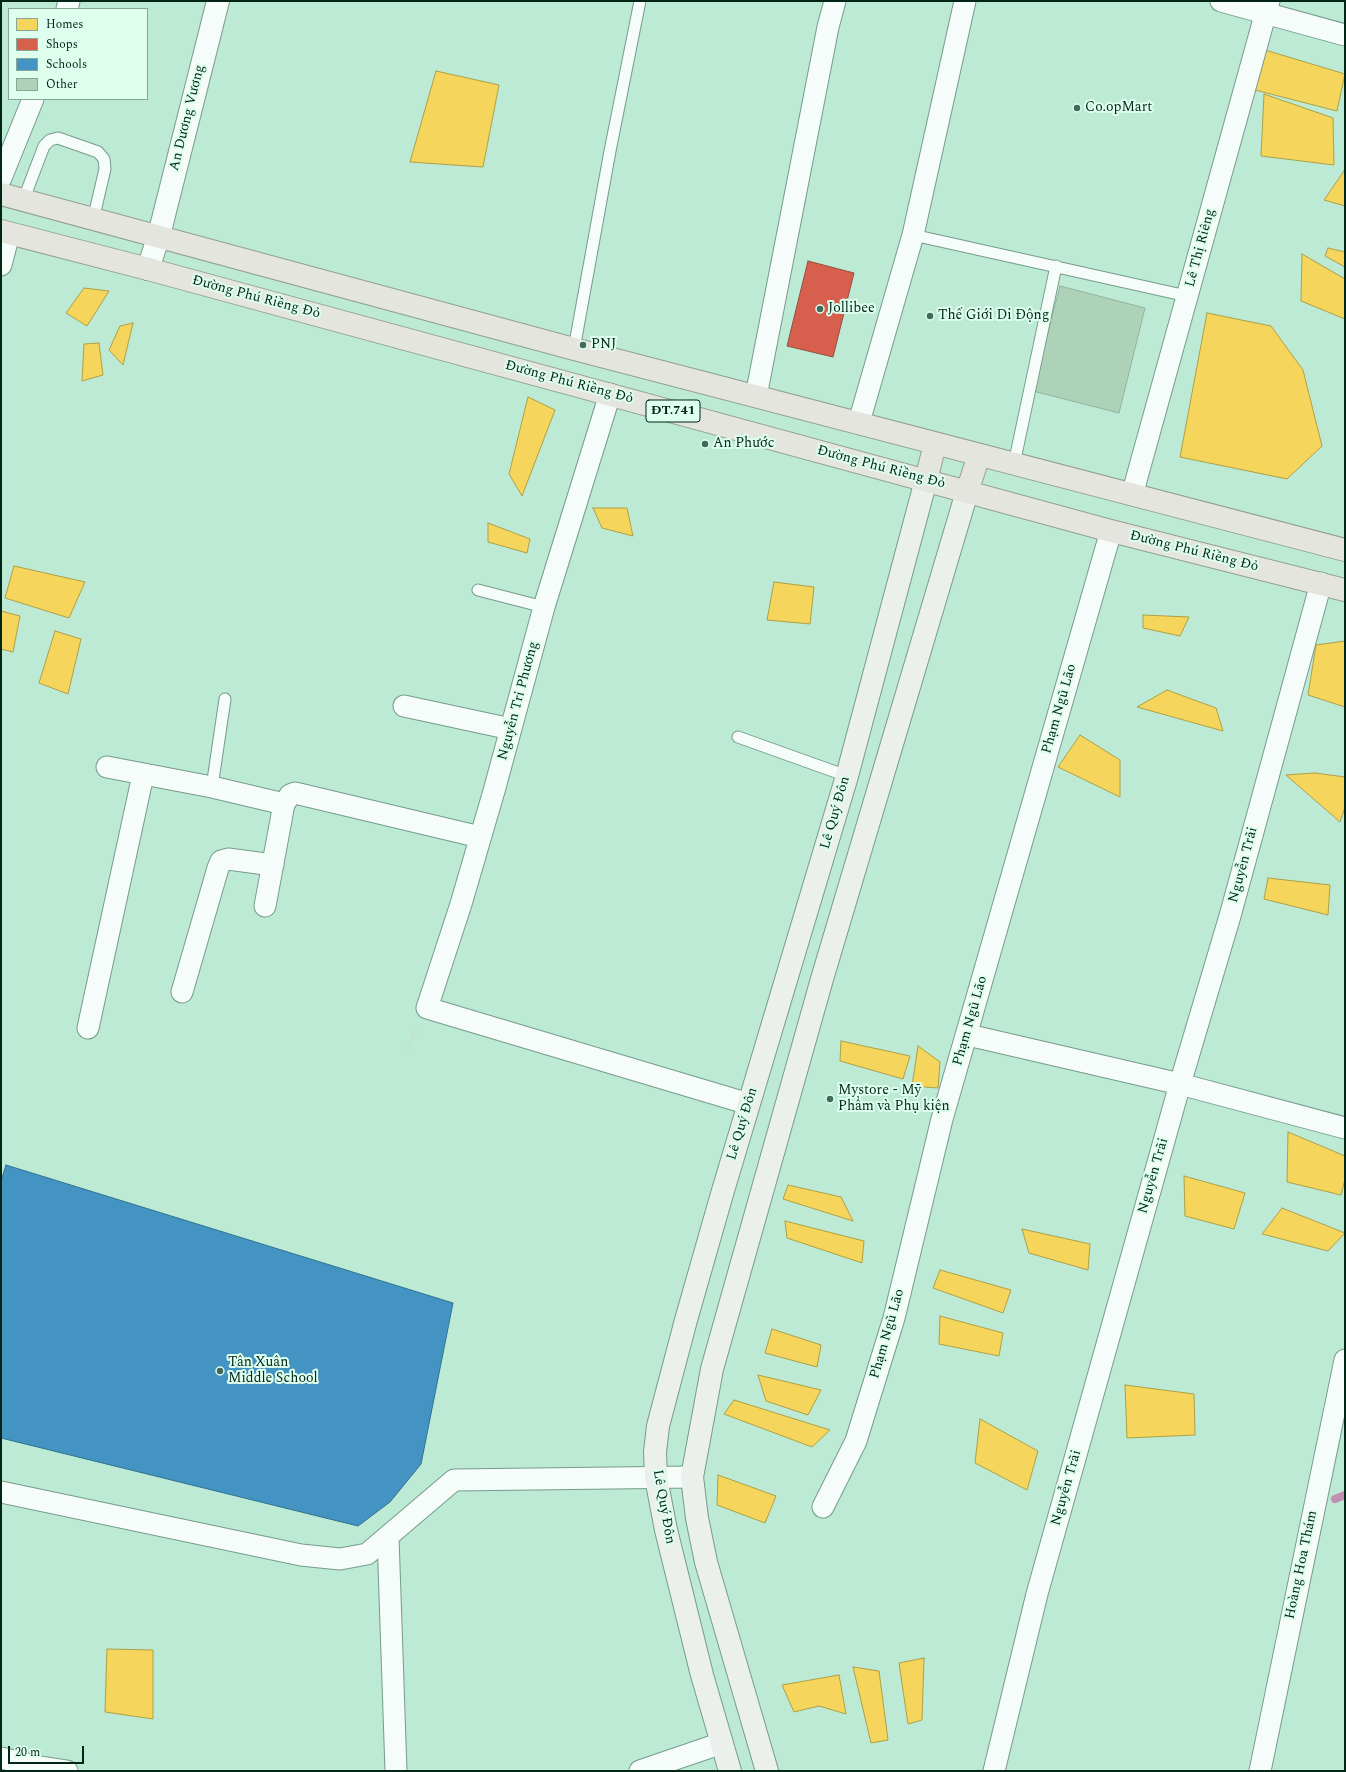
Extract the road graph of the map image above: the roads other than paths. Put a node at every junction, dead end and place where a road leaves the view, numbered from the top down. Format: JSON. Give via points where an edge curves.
{"nodes":[{"id":1,"x":218,"y":1,"type":"edge"},
{"id":2,"x":640,"y":1,"type":"edge"},
{"id":3,"x":835,"y":1,"type":"edge"},
{"id":4,"x":965,"y":1,"type":"edge"},
{"id":5,"x":1221,"y":1,"type":"edge"},
{"id":6,"x":1267,"y":7,"type":"edge"},
{"id":7,"x":1345,"y":35,"type":"edge"},
{"id":8,"x":33,"y":100,"type":"edge"},
{"id":9,"x":1,"y":178,"type":"edge"},
{"id":10,"x":1,"y":194,"type":"edge"},
{"id":11,"x":23,"y":201,"type":"junction"},
{"id":12,"x":93,"y":220,"type":"junction"},
{"id":13,"x":5,"y":233,"type":"edge"},
{"id":14,"x":158,"y":235,"type":"junction"},
{"id":15,"x":913,"y":235,"type":"junction"},
{"id":16,"x":1,"y":265,"type":"edge"},
{"id":17,"x":1056,"y":266,"type":"junction"},
{"id":18,"x":148,"y":269,"type":"junction"},
{"id":19,"x":1187,"y":296,"type":"junction"},
{"id":20,"x":574,"y":349,"type":"junction"},
{"id":21,"x":610,"y":394,"type":"junction"},
{"id":22,"x":756,"y":396,"type":"junction"},
{"id":23,"x":859,"y":422,"type":"junction"},
{"id":24,"x":935,"y":444,"type":"junction"},
{"id":25,"x":980,"y":455,"type":"junction"},
{"id":26,"x":1014,"y":464,"type":"junction"},
{"id":27,"x":926,"y":480,"type":"junction"},
{"id":28,"x":967,"y":492,"type":"junction"},
{"id":29,"x":1132,"y":495,"type":"junction"},
{"id":30,"x":1111,"y":531,"type":"junction"},
{"id":31,"x":1345,"y":550,"type":"edge"},
{"id":32,"x":1321,"y":583,"type":"junction"},
{"id":33,"x":478,"y":590,"type":"dead end"},
{"id":34,"x":1345,"y":590,"type":"edge"},
{"id":35,"x":544,"y":607,"type":"junction"},
{"id":36,"x":225,"y":699,"type":"dead end"},
{"id":37,"x":404,"y":706,"type":"dead end"},
{"id":38,"x":511,"y":729,"type":"junction"},
{"id":39,"x":738,"y":737,"type":"dead end"},
{"id":40,"x":107,"y":767,"type":"dead end"},
{"id":41,"x":143,"y":775,"type":"junction"},
{"id":42,"x":847,"y":776,"type":"junction"},
{"id":43,"x":212,"y":787,"type":"junction"},
{"id":44,"x":284,"y":804,"type":"junction"},
{"id":45,"x":480,"y":837,"type":"junction"},
{"id":46,"x":273,"y":865,"type":"junction"},
{"id":47,"x":265,"y":906,"type":"dead end"},
{"id":48,"x":182,"y":992,"type":"dead end"},
{"id":49,"x":88,"y":1028,"type":"dead end"},
{"id":50,"x":968,"y":1035,"type":"junction"},
{"id":51,"x":1180,"y":1084,"type":"junction"},
{"id":52,"x":749,"y":1104,"type":"junction"},
{"id":53,"x":1345,"y":1128,"type":"edge"},
{"id":54,"x":1345,"y":1360,"type":"edge"},
{"id":55,"x":692,"y":1477,"type":"junction"},
{"id":56,"x":656,"y":1478,"type":"junction"},
{"id":57,"x":1,"y":1492,"type":"edge"},
{"id":58,"x":823,"y":1507,"type":"dead end"},
{"id":59,"x":388,"y":1537,"type":"junction"},
{"id":60,"x":722,"y":1743,"type":"junction"},
{"id":61,"x":1,"y":1758,"type":"edge"},
{"id":62,"x":35,"y":1769,"type":"edge"},
{"id":63,"x":68,"y":1771,"type":"edge"},
{"id":64,"x":396,"y":1771,"type":"edge"},
{"id":65,"x":640,"y":1771,"type":"edge"},
{"id":66,"x":730,"y":1771,"type":"edge"},
{"id":67,"x":767,"y":1771,"type":"edge"},
{"id":68,"x":994,"y":1771,"type":"edge"},
{"id":69,"x":1260,"y":1771,"type":"edge"}],
"edges":[{"from":1,"to":14,"type":"street","name":"An Dương Vương"},
{"from":2,"to":20,"type":"lane"},
{"from":3,"to":22,"type":"street"},
{"from":4,"to":15,"type":"street"},
{"from":5,"to":6,"type":"street"},
{"from":6,"to":7,"type":"street"},
{"from":6,"to":19,"type":"street","name":"Lê Thị Riêng"},
{"from":8,"to":9,"type":"street"},
{"from":10,"to":11,"type":"main road","number":"ĐT.741"},
{"from":11,"to":12,"type":"main road","number":"ĐT.741"},
{"from":11,"to":12,"type":"lane","via":[[44,146],[50,140],[58,138],[98,152],[104,159],[105,169]]},
{"from":12,"to":14,"type":"main road","number":"ĐT.741"},
{"from":13,"to":16,"type":"street"},
{"from":13,"to":18,"type":"main road","name":"Đường Phú Riềng Đỏ","number":"ĐT.741"},
{"from":14,"to":18,"type":"street","name":"An Dương Vương"},
{"from":14,"to":20,"type":"main road","number":"ĐT.741"},
{"from":15,"to":17,"type":"lane"},
{"from":15,"to":23,"type":"street"},
{"from":17,"to":19,"type":"lane"},
{"from":17,"to":26,"type":"lane"},
{"from":18,"to":21,"type":"main road","name":"Đường Phú Riềng Đỏ","number":"ĐT.741"},
{"from":19,"to":29,"type":"street","name":"Lê Thị Riêng"},
{"from":20,"to":22,"type":"main road","number":"ĐT.741"},
{"from":21,"to":27,"type":"main road","name":"Đường Phú Riềng Đỏ","number":"ĐT.741"},
{"from":21,"to":35,"type":"street","name":"Nguyễn Tri Phương"},
{"from":22,"to":23,"type":"main road","number":"ĐT.741"},
{"from":23,"to":24,"type":"main road","number":"ĐT.741"},
{"from":24,"to":25,"type":"main road","number":"ĐT.741"},
{"from":24,"to":27,"type":"main road"},
{"from":25,"to":26,"type":"main road","number":"ĐT.741"},
{"from":25,"to":28,"type":"main road"},
{"from":26,"to":29,"type":"main road","number":"ĐT.741"},
{"from":27,"to":28,"type":"main road","name":"Đường Phú Riềng Đỏ","number":"ĐT.741"},
{"from":27,"to":42,"type":"main road","name":"Lê Quý Đôn"},
{"from":28,"to":30,"type":"main road","name":"Đường Phú Riềng Đỏ","number":"ĐT.741"},
{"from":28,"to":55,"type":"main road","via":[[822,979],[712,1369]]},
{"from":29,"to":31,"type":"main road","number":"ĐT.741"},
{"from":30,"to":32,"type":"main road","name":"Đường Phú Riềng Đỏ","number":"ĐT.741"},
{"from":30,"to":50,"type":"street","name":"Phạm Ngũ Lão"},
{"from":32,"to":34,"type":"main road","name":"Đường Phú Riềng Đỏ","number":"ĐT.741"},
{"from":32,"to":51,"type":"street","name":"Nguyễn Trãi","via":[[1230,916]]},
{"from":33,"to":35,"type":"lane"},
{"from":35,"to":38,"type":"street","name":"Nguyễn Tri Phương"},
{"from":36,"to":43,"type":"lane"},
{"from":37,"to":38,"type":"street"},
{"from":38,"to":45,"type":"street","name":"Nguyễn Tri Phương"},
{"from":39,"to":42,"type":"lane"},
{"from":40,"to":41,"type":"street"},
{"from":41,"to":43,"type":"street"},
{"from":41,"to":49,"type":"street"},
{"from":42,"to":52,"type":"main road","name":"Lê Quý Đôn"},
{"from":43,"to":44,"type":"street"},
{"from":44,"to":45,"type":"street","via":[[287,798],[295,794]]},
{"from":44,"to":46,"type":"street"},
{"from":45,"to":52,"type":"street","name":"Nguyễn Tri Phương","via":[[427,1008]]},
{"from":46,"to":47,"type":"street"},
{"from":46,"to":48,"type":"street","via":[[228,859],[221,861]]},
{"from":50,"to":51,"type":"street"},
{"from":50,"to":58,"type":"street","name":"Phạm Ngũ Lão","via":[[942,1120],[894,1318],[856,1442]]},
{"from":51,"to":53,"type":"street"},
{"from":51,"to":68,"type":"street","name":"Nguyễn Trãi","via":[[1037,1594]]},
{"from":52,"to":56,"type":"main road","name":"Lê Quý Đôn","via":[[658,1426]]},
{"from":54,"to":69,"type":"street","name":"Hoàng Hoa Thám"},
{"from":55,"to":56,"type":"street"},
{"from":55,"to":67,"type":"main road","via":[[706,1562]]},
{"from":56,"to":59,"type":"street","via":[[454,1480]]},
{"from":56,"to":60,"type":"main road","name":"Lê Quý Đôn","via":[[666,1530],[702,1675]]},
{"from":57,"to":59,"type":"street","via":[[301,1555],[340,1559],[367,1554]]},
{"from":59,"to":64,"type":"street"},
{"from":60,"to":65,"type":"street"},
{"from":60,"to":66,"type":"main road","name":"Lê Quý Đôn"},
{"from":61,"to":62,"type":"street"},
{"from":62,"to":63,"type":"street"}]}
